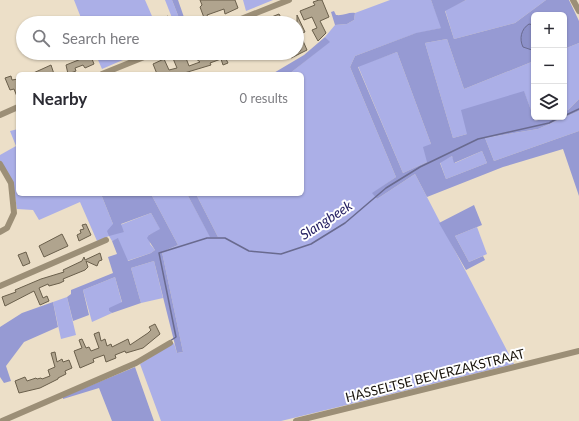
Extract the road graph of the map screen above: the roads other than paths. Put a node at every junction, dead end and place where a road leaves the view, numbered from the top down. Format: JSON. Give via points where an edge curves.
{"nodes":[{"id":1,"x":289,"y":0,"type":"edge"},
{"id":2,"x":573,"y":0,"type":"edge"},
{"id":3,"x":579,"y":11,"type":"edge"},
{"id":4,"x":249,"y":16,"type":"edge"},
{"id":5,"x":137,"y":60,"type":"edge"},
{"id":6,"x":107,"y":72,"type":"edge"},
{"id":7,"x":16,"y":109,"type":"edge"},
{"id":8,"x":0,"y":115,"type":"edge"},
{"id":9,"x":0,"y":164,"type":"edge"},
{"id":10,"x":0,"y":232,"type":"edge"},
{"id":11,"x":106,"y":240,"type":"dead end"},
{"id":12,"x":0,"y":286,"type":"edge"},
{"id":13,"x":170,"y":343,"type":"dead end"},
{"id":14,"x":579,"y":351,"type":"edge"},
{"id":15,"x":2,"y":421,"type":"edge"},
{"id":16,"x":296,"y":421,"type":"edge"}],
"edges":[{"from":1,"to":4,"type":"street"},
{"from":2,"to":3,"type":"street"},
{"from":5,"to":6,"type":"street"},
{"from":7,"to":8,"type":"street"},
{"from":9,"to":10,"type":"street","via":[[11,183],[14,213],[7,228]]},
{"from":11,"to":12,"type":"street"},
{"from":13,"to":15,"type":"street","via":[[136,363]]},
{"from":14,"to":16,"type":"street","name":"HASSELTSE BEVERZAKSTRAAT"}]}
